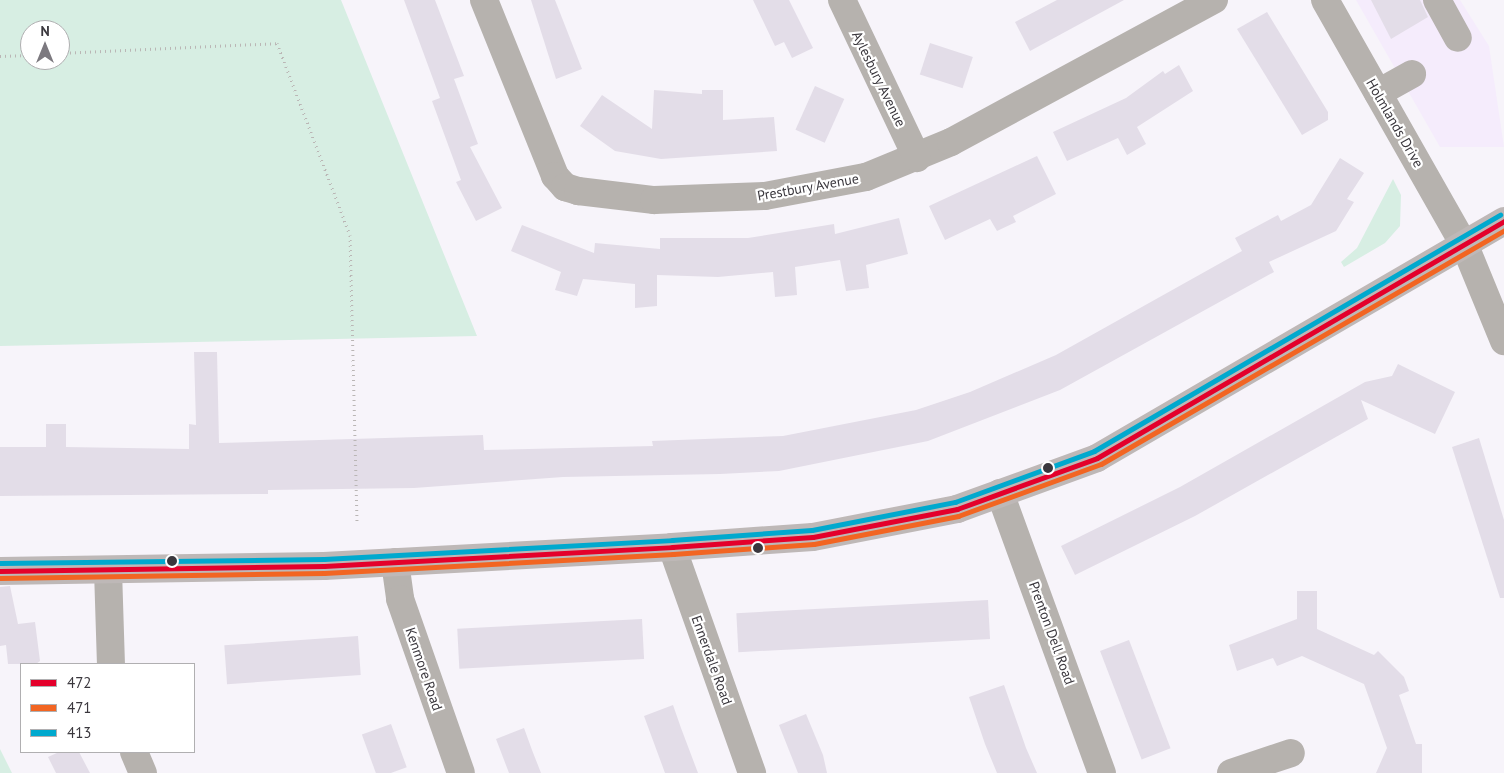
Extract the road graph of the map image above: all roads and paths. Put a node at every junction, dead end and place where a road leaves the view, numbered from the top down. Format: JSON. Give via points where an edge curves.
{"nodes":[{"id":1,"x":484,"y":0,"type":"edge"},
{"id":2,"x":842,"y":0,"type":"edge"},
{"id":3,"x":1214,"y":0,"type":"edge"},
{"id":4,"x":1325,"y":0,"type":"edge"},
{"id":5,"x":1438,"y":0,"type":"edge"},
{"id":6,"x":1458,"y":38,"type":"dead end"},
{"id":7,"x":70,"y":53,"type":"edge"},
{"id":8,"x":20,"y":55,"type":"edge"},
{"id":9,"x":0,"y":56,"type":"edge"},
{"id":10,"x":1412,"y":74,"type":"dead end"},
{"id":11,"x":1378,"y":93,"type":"junction"},
{"id":12,"x":917,"y":158,"type":"junction"},
{"id":13,"x":1504,"y":221,"type":"edge"},
{"id":14,"x":1466,"y":246,"type":"junction"},
{"id":15,"x":1504,"y":340,"type":"edge"},
{"id":16,"x":1000,"y":493,"type":"junction"},
{"id":17,"x":357,"y":524,"type":"dead end"},
{"id":18,"x":672,"y":546,"type":"junction"},
{"id":19,"x":395,"y":562,"type":"junction"},
{"id":20,"x":108,"y":570,"type":"junction"},
{"id":21,"x":0,"y":571,"type":"edge"},
{"id":22,"x":111,"y":663,"type":"edge"},
{"id":23,"x":134,"y":753,"type":"edge"},
{"id":24,"x":1291,"y":753,"type":"dead end"},
{"id":25,"x":144,"y":773,"type":"edge"},
{"id":26,"x":461,"y":773,"type":"edge"},
{"id":27,"x":752,"y":773,"type":"edge"},
{"id":28,"x":1102,"y":773,"type":"edge"},
{"id":29,"x":1231,"y":773,"type":"edge"}],
"edges":[{"from":1,"to":12,"type":"street","name":"Prestbury Avenue","via":[[549,168],[565,187],[654,200],[766,196],[866,177]]},
{"from":2,"to":12,"type":"street","name":"Aylesbury Avenue"},
{"from":3,"to":12,"type":"street","name":"Prestbury Avenue"},
{"from":4,"to":11,"type":"street","name":"Holmlands Drive"},
{"from":5,"to":6,"type":"street"},
{"from":7,"to":17,"type":"path","via":[[277,43],[350,235]]},
{"from":8,"to":9,"type":"path"},
{"from":10,"to":11,"type":"street"},
{"from":11,"to":14,"type":"street","name":"Holmlands Drive"},
{"from":13,"to":14,"type":"highway"},
{"from":14,"to":15,"type":"street","name":"Holmlands Drive"},
{"from":14,"to":16,"type":"highway","via":[[1097,458]]},
{"from":16,"to":18,"type":"highway","via":[[957,509],[813,537]]},
{"from":16,"to":28,"type":"street","name":"Prenton Dell Road"},
{"from":18,"to":19,"type":"highway"},
{"from":18,"to":27,"type":"street","name":"Ennerdale Road"},
{"from":19,"to":20,"type":"highway"},
{"from":19,"to":26,"type":"street","name":"Kenmore Road","via":[[400,600]]},
{"from":20,"to":21,"type":"highway"},
{"from":20,"to":22,"type":"street"},
{"from":23,"to":25,"type":"street"},
{"from":24,"to":29,"type":"street"}]}
